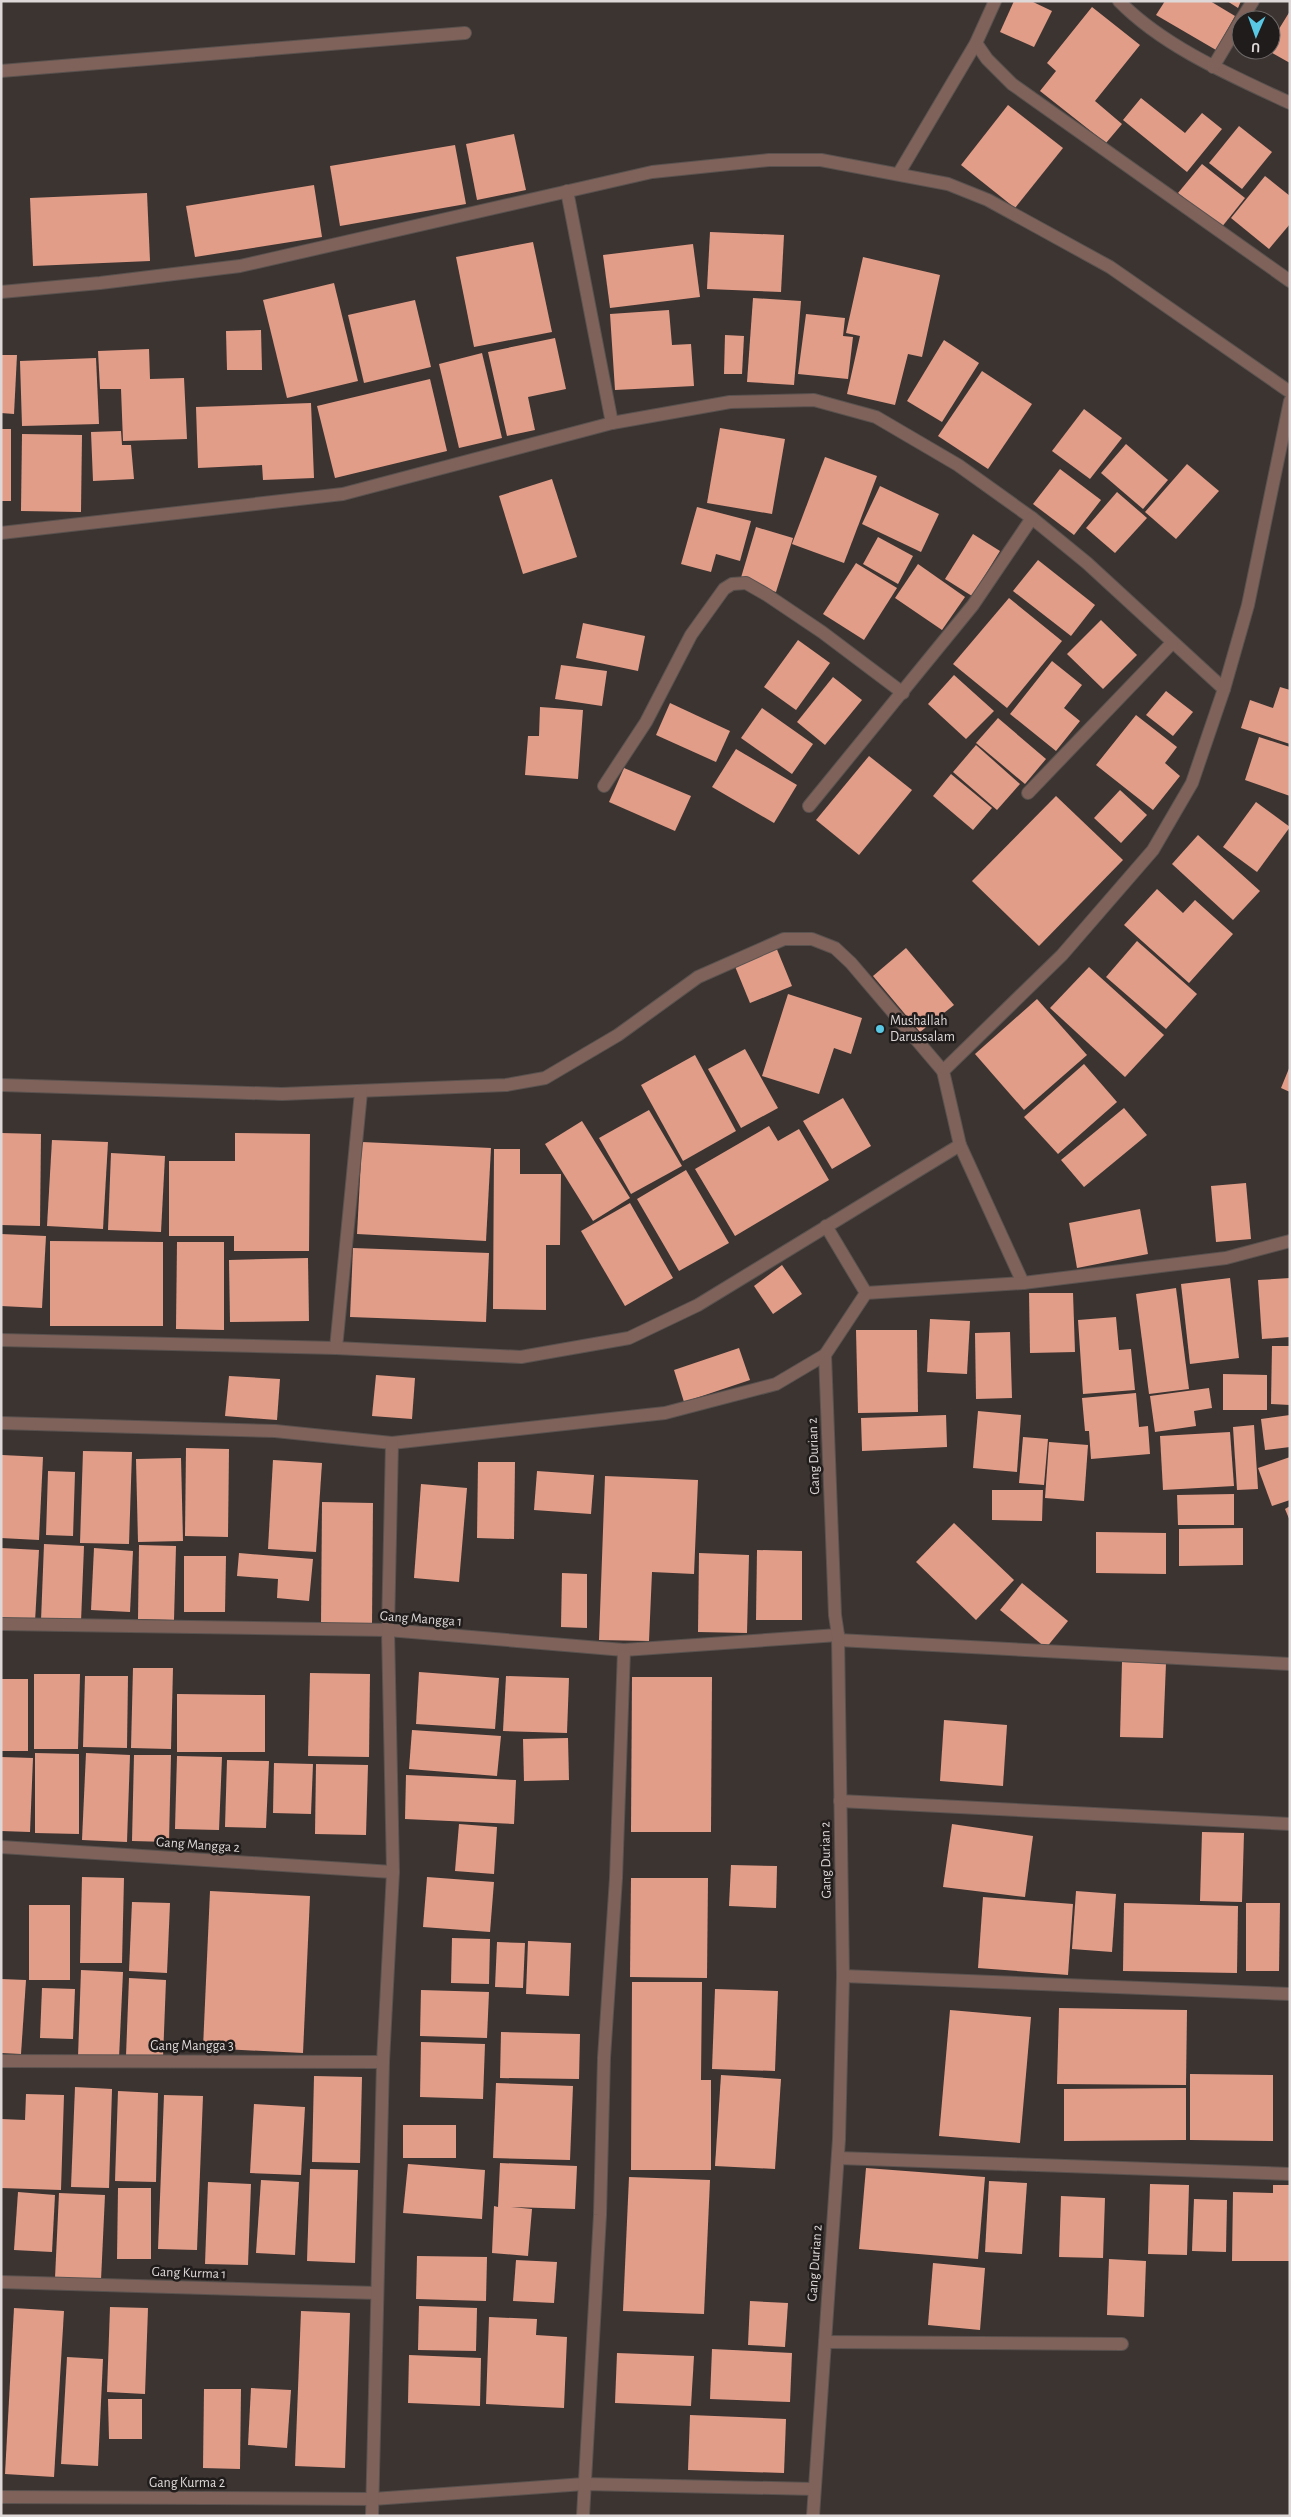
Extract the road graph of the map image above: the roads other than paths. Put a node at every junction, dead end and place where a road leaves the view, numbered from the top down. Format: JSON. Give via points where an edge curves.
{"nodes":[{"id":1,"x":995,"y":1,"type":"edge"},
{"id":2,"x":1119,"y":1,"type":"edge"},
{"id":3,"x":464,"y":33,"type":"dead end"},
{"id":4,"x":1231,"y":37,"type":"edge"},
{"id":5,"x":976,"y":43,"type":"junction"},
{"id":6,"x":1213,"y":67,"type":"junction"},
{"id":7,"x":1,"y":70,"type":"edge"},
{"id":8,"x":1290,"y":103,"type":"edge"},
{"id":9,"x":899,"y":174,"type":"junction"},
{"id":10,"x":567,"y":191,"type":"junction"},
{"id":11,"x":1290,"y":281,"type":"edge"},
{"id":12,"x":1,"y":292,"type":"edge"},
{"id":13,"x":1290,"y":392,"type":"edge"},
{"id":14,"x":1290,"y":401,"type":"edge"},
{"id":15,"x":612,"y":423,"type":"junction"},
{"id":16,"x":1032,"y":518,"type":"junction"},
{"id":17,"x":1,"y":533,"type":"edge"},
{"id":18,"x":1172,"y":643,"type":"junction"},
{"id":19,"x":1224,"y":689,"type":"junction"},
{"id":20,"x":903,"y":693,"type":"junction"},
{"id":21,"x":604,"y":786,"type":"dead end"},
{"id":22,"x":1028,"y":793,"type":"dead end"},
{"id":23,"x":809,"y":806,"type":"dead end"},
{"id":24,"x":943,"y":1071,"type":"junction"},
{"id":25,"x":1,"y":1085,"type":"edge"},
{"id":26,"x":361,"y":1092,"type":"junction"},
{"id":27,"x":960,"y":1145,"type":"junction"},
{"id":28,"x":826,"y":1226,"type":"junction"},
{"id":29,"x":1290,"y":1241,"type":"edge"},
{"id":30,"x":1023,"y":1283,"type":"junction"},
{"id":31,"x":866,"y":1293,"type":"junction"},
{"id":32,"x":1,"y":1340,"type":"edge"},
{"id":33,"x":336,"y":1348,"type":"junction"},
{"id":34,"x":825,"y":1355,"type":"junction"},
{"id":35,"x":1,"y":1423,"type":"edge"},
{"id":36,"x":392,"y":1443,"type":"junction"},
{"id":37,"x":1,"y":1624,"type":"edge"},
{"id":38,"x":388,"y":1630,"type":"junction"},
{"id":39,"x":838,"y":1638,"type":"junction"},
{"id":40,"x":624,"y":1650,"type":"junction"},
{"id":41,"x":1290,"y":1664,"type":"edge"},
{"id":42,"x":840,"y":1801,"type":"junction"},
{"id":43,"x":1290,"y":1824,"type":"edge"},
{"id":44,"x":1,"y":1847,"type":"edge"},
{"id":45,"x":393,"y":1872,"type":"junction"},
{"id":46,"x":843,"y":1976,"type":"junction"},
{"id":47,"x":1290,"y":1994,"type":"edge"},
{"id":48,"x":1,"y":2061,"type":"edge"},
{"id":49,"x":383,"y":2062,"type":"junction"},
{"id":50,"x":838,"y":2158,"type":"junction"},
{"id":51,"x":1290,"y":2174,"type":"edge"},
{"id":52,"x":1,"y":2282,"type":"edge"},
{"id":53,"x":377,"y":2293,"type":"junction"},
{"id":54,"x":824,"y":2342,"type":"junction"},
{"id":55,"x":1122,"y":2344,"type":"dead end"},
{"id":56,"x":584,"y":2484,"type":"junction"},
{"id":57,"x":814,"y":2489,"type":"junction"},
{"id":58,"x":1,"y":2497,"type":"edge"},
{"id":59,"x":373,"y":2499,"type":"junction"},
{"id":60,"x":372,"y":2516,"type":"edge"},
{"id":61,"x":583,"y":2516,"type":"edge"},
{"id":62,"x":813,"y":2516,"type":"edge"}],
"edges":[{"from":1,"to":5,"type":"street"},
{"from":2,"to":6,"type":"street","via":[[1135,18]]},
{"from":3,"to":7,"type":"street"},
{"from":4,"to":6,"type":"street"},
{"from":5,"to":9,"type":"street"},
{"from":5,"to":11,"type":"street","via":[[1012,84]]},
{"from":6,"to":8,"type":"street"},
{"from":9,"to":10,"type":"street","via":[[821,160],[769,160],[652,172]]},
{"from":9,"to":13,"type":"street","via":[[948,184],[988,200],[1110,267]]},
{"from":10,"to":12,"type":"street","via":[[240,266]]},
{"from":10,"to":15,"type":"street"},
{"from":14,"to":19,"type":"street","via":[[1248,606]]},
{"from":15,"to":16,"type":"street","via":[[730,402],[814,400],[876,418],[958,465]]},
{"from":15,"to":17,"type":"street","via":[[343,494]]},
{"from":16,"to":18,"type":"street","via":[[1087,563]]},
{"from":16,"to":20,"type":"street","via":[[973,605]]},
{"from":18,"to":19,"type":"street"},
{"from":18,"to":22,"type":"street"},
{"from":19,"to":24,"type":"street","via":[[1192,783],[1153,850],[1062,955]]},
{"from":20,"to":21,"type":"street","via":[[767,595],[746,584],[732,584],[724,589],[691,635],[646,722]]},
{"from":20,"to":23,"type":"street"},
{"from":24,"to":26,"type":"street","via":[[835,948],[812,939],[784,938],[698,977],[618,1035],[546,1078],[506,1085]]},
{"from":24,"to":27,"type":"street"},
{"from":25,"to":26,"type":"street","via":[[282,1094]]},
{"from":26,"to":33,"type":"street"},
{"from":27,"to":28,"type":"street"},
{"from":27,"to":30,"type":"street"},
{"from":28,"to":31,"type":"street"},
{"from":28,"to":33,"type":"street","via":[[698,1305],[629,1338],[521,1357]]},
{"from":29,"to":30,"type":"street","via":[[1226,1258]]},
{"from":30,"to":31,"type":"street"},
{"from":31,"to":34,"type":"street"},
{"from":32,"to":33,"type":"street"},
{"from":34,"to":36,"type":"street","via":[[776,1384],[665,1412]]},
{"from":34,"to":39,"type":"street","name":"Gang Durian 2"},
{"from":35,"to":36,"type":"street","via":[[275,1431]]},
{"from":36,"to":38,"type":"street"},
{"from":37,"to":38,"type":"street","name":"Gang Mangga 1"},
{"from":38,"to":40,"type":"street","name":"Gang Mangga 1"},
{"from":38,"to":45,"type":"street"},
{"from":39,"to":40,"type":"street","name":"Gang Mangga 1"},
{"from":39,"to":41,"type":"street","name":"Gang Mangga 1"},
{"from":39,"to":42,"type":"street","name":"Gang Durian 2"},
{"from":40,"to":56,"type":"street","via":[[616,1878],[604,2058],[600,2215]]},
{"from":42,"to":43,"type":"street"},
{"from":42,"to":46,"type":"street","name":"Gang Durian 2"},
{"from":44,"to":45,"type":"street","name":"Gang Mangga 2"},
{"from":45,"to":49,"type":"street"},
{"from":46,"to":47,"type":"street"},
{"from":46,"to":50,"type":"street","name":"Gang Durian 2"},
{"from":48,"to":49,"type":"street","name":"Gang Mangga 3"},
{"from":49,"to":53,"type":"street"},
{"from":50,"to":51,"type":"street"},
{"from":50,"to":54,"type":"street","name":"Gang Durian 2"},
{"from":52,"to":53,"type":"street","name":"Gang Kurma 1"},
{"from":53,"to":59,"type":"street"},
{"from":54,"to":55,"type":"street"},
{"from":54,"to":57,"type":"street","name":"Gang Durian 2"},
{"from":56,"to":57,"type":"street","name":"Gang Kurma 2"},
{"from":56,"to":59,"type":"street","name":"Gang Kurma 2"},
{"from":56,"to":61,"type":"street"},
{"from":57,"to":62,"type":"street","name":"Gang Durian 2"},
{"from":58,"to":59,"type":"street","name":"Gang Kurma 2"},
{"from":59,"to":60,"type":"street"}]}
